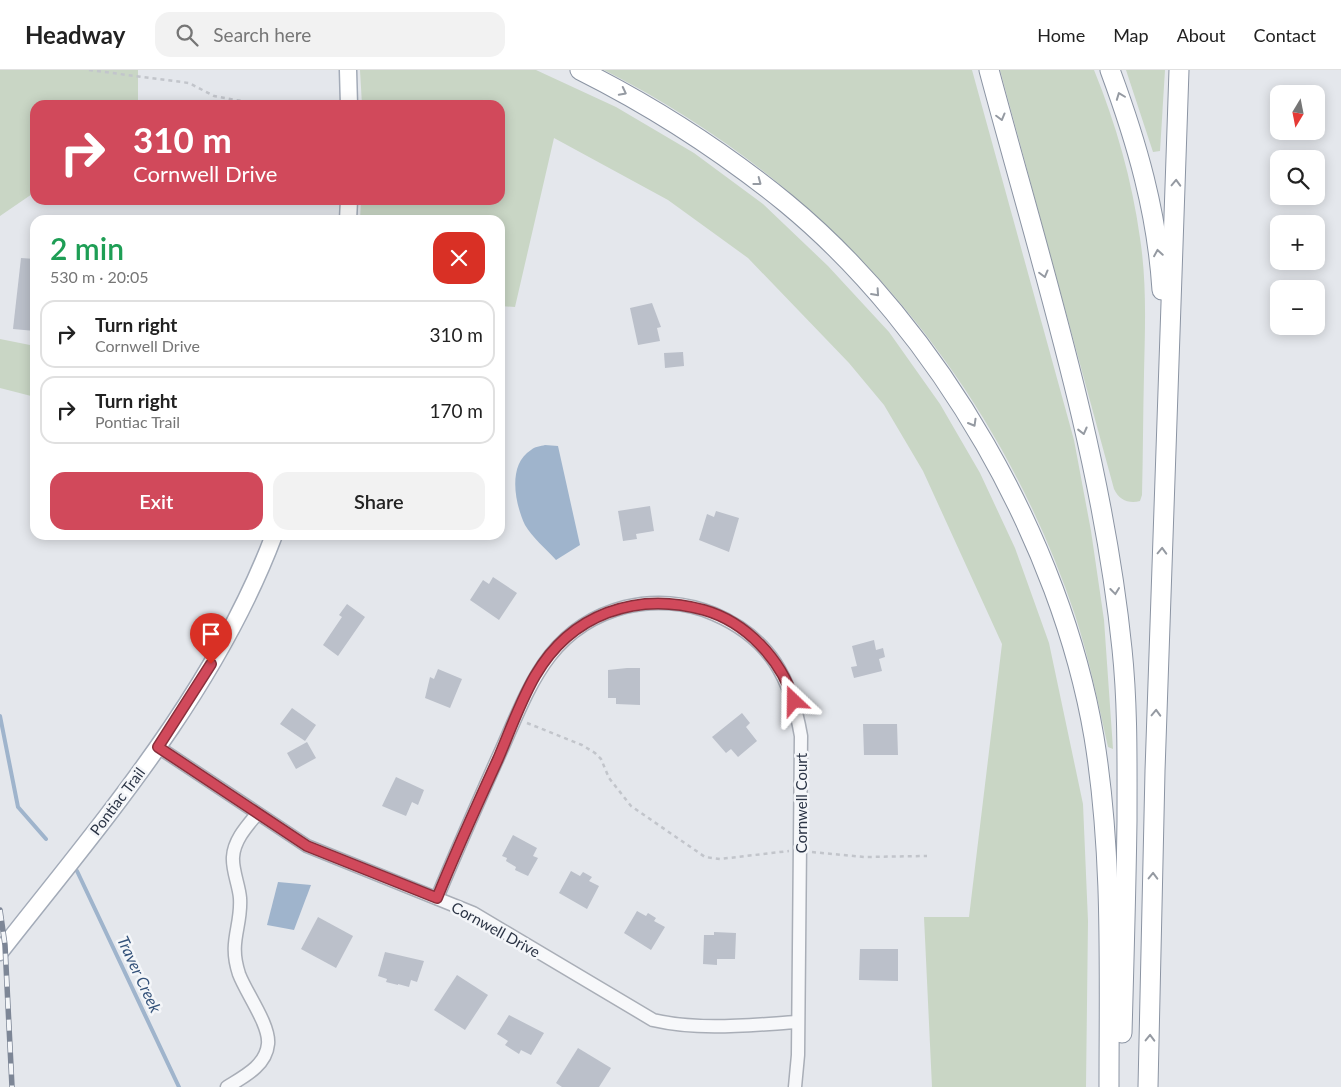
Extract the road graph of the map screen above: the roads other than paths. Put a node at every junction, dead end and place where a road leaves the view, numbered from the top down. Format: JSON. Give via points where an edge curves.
{"nodes":[{"id":1,"x":348,"y":70,"type":"edge"},
{"id":2,"x":580,"y":70,"type":"edge"},
{"id":3,"x":988,"y":70,"type":"edge"},
{"id":4,"x":1110,"y":70,"type":"edge"},
{"id":5,"x":1179,"y":70,"type":"edge"},
{"id":6,"x":349,"y":100,"type":"edge"},
{"id":7,"x":1168,"y":371,"type":"junction"},
{"id":8,"x":272,"y":540,"type":"edge"},
{"id":9,"x":158,"y":747,"type":"junction"},
{"id":10,"x":257,"y":814,"type":"junction"},
{"id":11,"x":437,"y":898,"type":"junction"},
{"id":12,"x":0,"y":952,"type":"edge"},
{"id":13,"x":798,"y":1022,"type":"junction"},
{"id":14,"x":227,"y":1087,"type":"edge"},
{"id":15,"x":795,"y":1087,"type":"edge"},
{"id":16,"x":1109,"y":1087,"type":"edge"},
{"id":17,"x":1120,"y":1087,"type":"edge"},
{"id":18,"x":1148,"y":1087,"type":"edge"}],
"edges":[{"from":1,"to":6,"type":"main road"},
{"from":2,"to":16,"type":"highway","one_way":true,"via":[[632,96],[701,139],[788,204],[850,264],[892,310],[938,370],[971,420],[1011,492],[1057,600],[1080,676],[1093,735],[1104,815],[1109,902]]},
{"from":3,"to":17,"type":"highway","one_way":true,"via":[[1061,340],[1098,492],[1112,569],[1122,651],[1127,753]]},
{"from":7,"to":4,"type":"highway","one_way":true,"via":[[1161,269],[1148,184],[1132,128]]},
{"from":7,"to":5,"type":"highway","one_way":true},
{"from":18,"to":7,"type":"highway","one_way":true,"via":[[1154,772]]},
{"from":8,"to":9,"type":"main road","name":"Pontiac Trail","via":[[226,638],[196,691]]},
{"from":9,"to":10,"type":"street","name":"Cornwell Drive"},
{"from":9,"to":12,"type":"main road","name":"Pontiac Trail"},
{"from":10,"to":11,"type":"street","name":"Cornwell Drive","via":[[307,846]]},
{"from":10,"to":14,"type":"street","via":[[242,834],[233,857],[240,899],[233,950],[239,974],[267,1033],[268,1044],[264,1058],[251,1072]]},
{"from":11,"to":13,"type":"street","name":"Cornwell Drive","via":[[473,913],[653,1020],[695,1026]]},
{"from":11,"to":13,"type":"street","name":"Cornwell Court","via":[[534,677],[563,639],[594,618],[632,606],[656,603],[690,607],[723,618],[742,628],[768,652],[790,689],[801,736]]},
{"from":13,"to":15,"type":"street","name":"Cornwell Court"}]}
